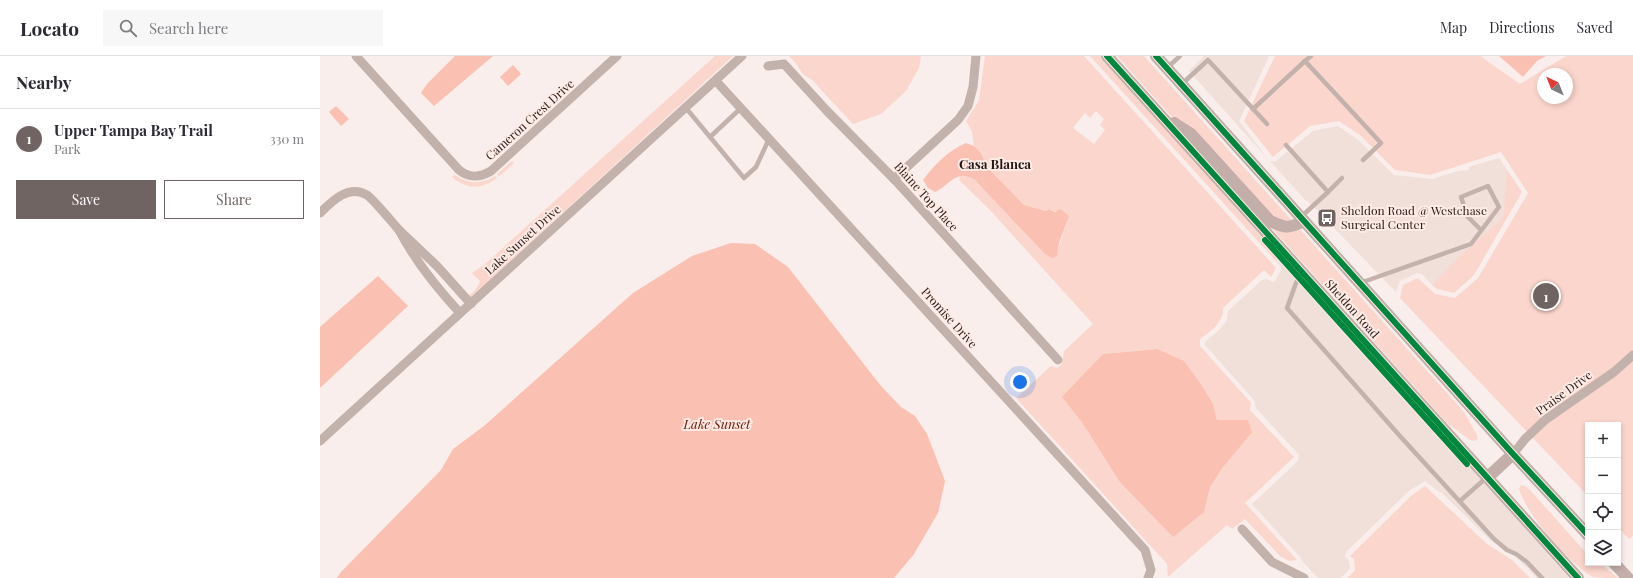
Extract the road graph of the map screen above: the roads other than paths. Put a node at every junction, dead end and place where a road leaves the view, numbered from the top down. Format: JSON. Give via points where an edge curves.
{"nodes":[{"id":1,"x":356,"y":56,"type":"edge"},
{"id":2,"x":617,"y":56,"type":"edge"},
{"id":3,"x":742,"y":56,"type":"edge"},
{"id":4,"x":976,"y":56,"type":"edge"},
{"id":5,"x":1107,"y":56,"type":"edge"},
{"id":6,"x":1156,"y":56,"type":"edge"},
{"id":7,"x":1180,"y":56,"type":"edge"},
{"id":8,"x":1212,"y":56,"type":"edge"},
{"id":9,"x":1311,"y":56,"type":"edge"},
{"id":10,"x":1208,"y":60,"type":"junction"},
{"id":11,"x":1305,"y":61,"type":"junction"},
{"id":12,"x":768,"y":66,"type":"dead end"},
{"id":13,"x":1167,"y":68,"type":"junction"},
{"id":14,"x":716,"y":81,"type":"junction"},
{"id":15,"x":1181,"y":85,"type":"junction"},
{"id":16,"x":686,"y":108,"type":"junction"},
{"id":17,"x":741,"y":108,"type":"junction"},
{"id":18,"x":1253,"y":109,"type":"junction"},
{"id":19,"x":1162,"y":117,"type":"junction"},
{"id":20,"x":1267,"y":124,"type":"dead end"},
{"id":21,"x":710,"y":137,"type":"junction"},
{"id":22,"x":769,"y":139,"type":"junction"},
{"id":23,"x":1286,"y":145,"type":"dead end"},
{"id":24,"x":1363,"y":160,"type":"dead end"},
{"id":25,"x":1342,"y":178,"type":"dead end"},
{"id":26,"x":894,"y":179,"type":"junction"},
{"id":27,"x":1328,"y":192,"type":"junction"},
{"id":28,"x":320,"y":212,"type":"edge"},
{"id":29,"x":1302,"y":219,"type":"junction"},
{"id":30,"x":399,"y":230,"type":"junction"},
{"id":31,"x":1481,"y":230,"type":"junction"},
{"id":32,"x":1303,"y":271,"type":"junction"},
{"id":33,"x":1359,"y":283,"type":"junction"},
{"id":34,"x":471,"y":304,"type":"junction"},
{"id":35,"x":460,"y":313,"type":"junction"},
{"id":36,"x":1633,"y":355,"type":"edge"},
{"id":37,"x":1058,"y":360,"type":"dead end"},
{"id":38,"x":320,"y":441,"type":"edge"},
{"id":39,"x":1513,"y":454,"type":"junction"},
{"id":40,"x":1488,"y":477,"type":"junction"},
{"id":41,"x":1460,"y":501,"type":"junction"},
{"id":42,"x":1242,"y":529,"type":"dead end"},
{"id":43,"x":1585,"y":532,"type":"edge"},
{"id":44,"x":1617,"y":566,"type":"edge"},
{"id":45,"x":1148,"y":578,"type":"edge"},
{"id":46,"x":1303,"y":578,"type":"edge"},
{"id":47,"x":1542,"y":578,"type":"edge"},
{"id":48,"x":1578,"y":578,"type":"edge"},
{"id":49,"x":1628,"y":578,"type":"edge"}],
"edges":[{"from":1,"to":2,"type":"street","name":"Cameron Crest Drive","via":[[459,170],[474,176],[491,171]]},
{"from":3,"to":14,"type":"street","name":"Lake Sunset Drive"},
{"from":4,"to":26,"type":"street","via":[[968,106],[958,120]]},
{"from":5,"to":19,"type":"main road","name":"Sheldon Road"},
{"from":6,"to":13,"type":"main road","name":"Sheldon Road"},
{"from":7,"to":13,"type":"lane"},
{"from":8,"to":10,"type":"lane"},
{"from":9,"to":11,"type":"lane"},
{"from":10,"to":15,"type":"lane"},
{"from":10,"to":18,"type":"lane"},
{"from":11,"to":18,"type":"lane"},
{"from":11,"to":24,"type":"lane","via":[[1381,143]]},
{"from":12,"to":26,"type":"street","name":"Blaine Top Place","via":[[784,64]]},
{"from":13,"to":15,"type":"main road","name":"Sheldon Road"},
{"from":14,"to":16,"type":"street","name":"Lake Sunset Drive"},
{"from":14,"to":17,"type":"street","name":"Promise Drive"},
{"from":15,"to":29,"type":"main road","name":"Sheldon Road"},
{"from":16,"to":21,"type":"lane"},
{"from":16,"to":34,"type":"street","name":"Lake Sunset Drive"},
{"from":17,"to":21,"type":"lane"},
{"from":17,"to":22,"type":"street","name":"Promise Drive"},
{"from":18,"to":20,"type":"lane"},
{"from":19,"to":29,"type":"main road","via":[[1191,134],[1270,221],[1284,228],[1294,226]]},
{"from":19,"to":32,"type":"main road","name":"Sheldon Road"},
{"from":21,"to":22,"type":"lane","via":[[744,178],[756,167]]},
{"from":22,"to":45,"type":"street","name":"Promise Drive","via":[[1144,550],[1151,570]]},
{"from":23,"to":27,"type":"lane"},
{"from":25,"to":27,"type":"lane"},
{"from":26,"to":37,"type":"street","name":"Blaine Top Place"},
{"from":27,"to":29,"type":"lane"},
{"from":28,"to":30,"type":"street","via":[[342,194],[367,194]]},
{"from":29,"to":33,"type":"main road","name":"Sheldon Road"},
{"from":30,"to":34,"type":"street","via":[[437,266]]},
{"from":30,"to":35,"type":"street","via":[[426,275]]},
{"from":31,"to":31,"type":"lane","via":[[1468,216],[1461,198],[1488,186],[1499,207]]},
{"from":31,"to":33,"type":"lane","via":[[1471,244]]},
{"from":32,"to":40,"type":"main road","name":"Sheldon Road"},
{"from":32,"to":41,"type":"lane","via":[[1287,308]]},
{"from":33,"to":39,"type":"main road","name":"Sheldon Road"},
{"from":34,"to":35,"type":"street","name":"Lake Sunset Drive"},
{"from":35,"to":38,"type":"street","name":"Lake Sunset Drive"},
{"from":36,"to":39,"type":"street","name":"Praise Drive","via":[[1614,372],[1545,420],[1525,438]]},
{"from":39,"to":40,"type":"main road"},
{"from":39,"to":43,"type":"main road","name":"Sheldon Road"},
{"from":40,"to":41,"type":"lane"},
{"from":40,"to":48,"type":"main road","name":"Sheldon Road"},
{"from":41,"to":47,"type":"lane","via":[[1494,539],[1527,562]]},
{"from":42,"to":46,"type":"street","via":[[1272,562]]},
{"from":44,"to":49,"type":"main road"}]}
